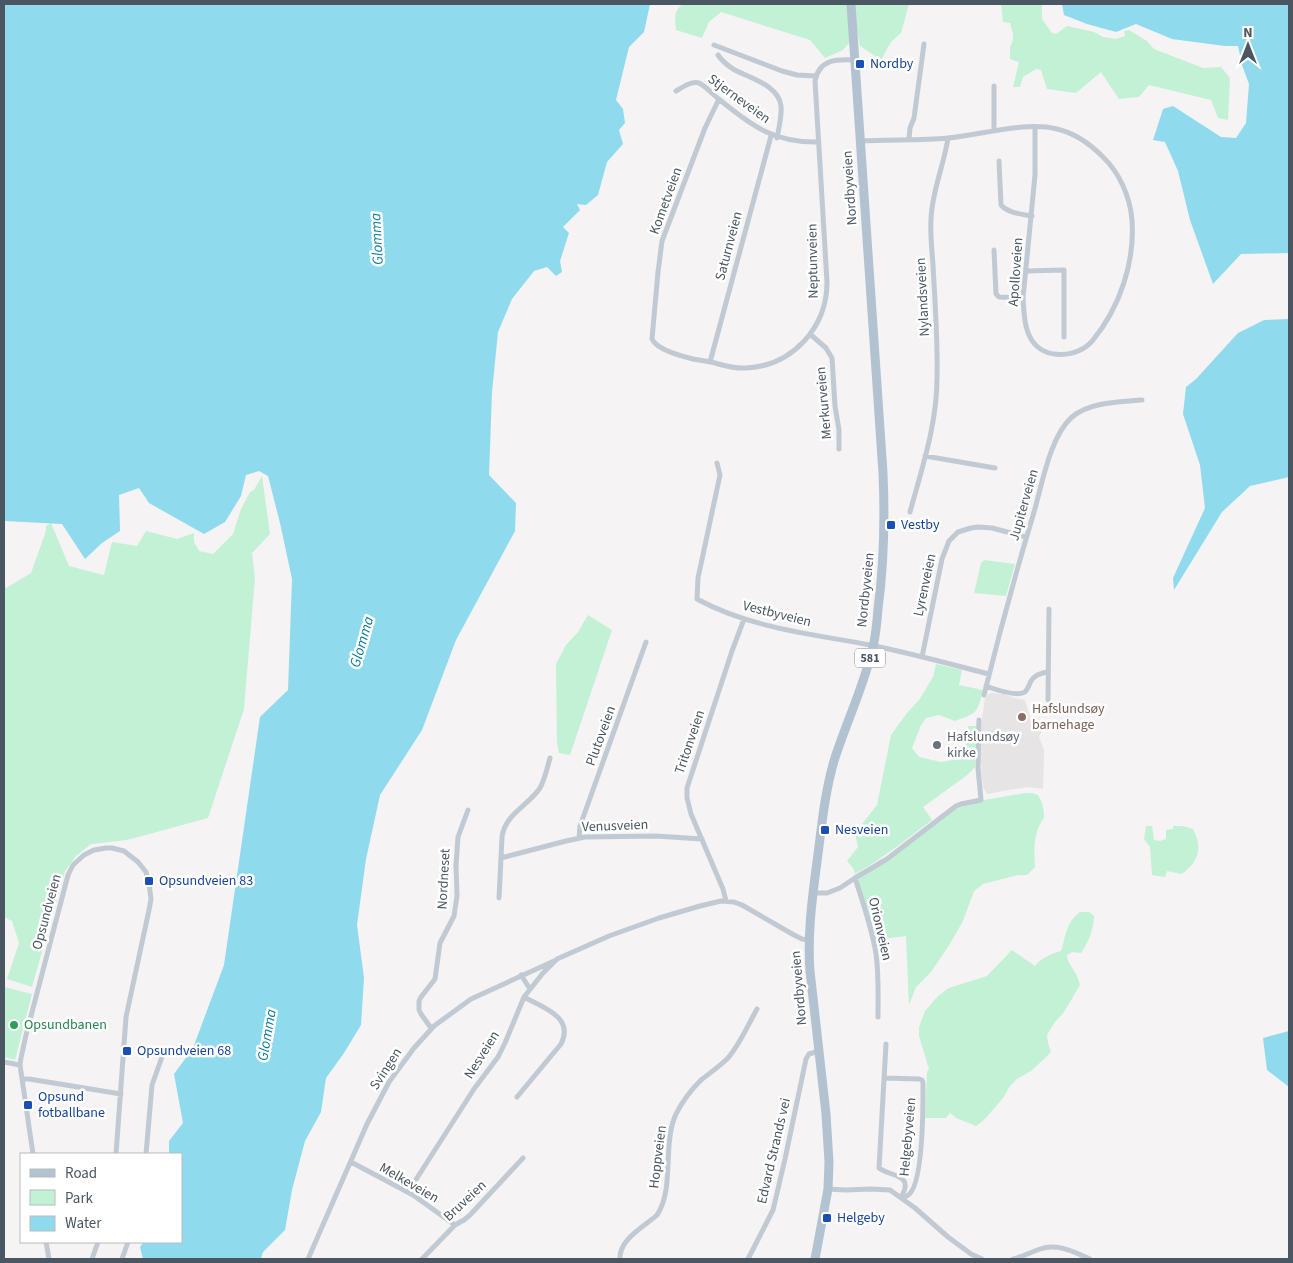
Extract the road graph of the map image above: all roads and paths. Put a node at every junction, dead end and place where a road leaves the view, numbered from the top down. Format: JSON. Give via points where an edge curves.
{"nodes":[{"id":1,"x":851,"y":4,"type":"edge"},
{"id":2,"x":924,"y":44,"type":"dead end"},
{"id":3,"x":714,"y":45,"type":"dead end"},
{"id":4,"x":718,"y":55,"type":"dead end"},
{"id":5,"x":855,"y":60,"type":"junction"},
{"id":6,"x":816,"y":76,"type":"junction"},
{"id":7,"x":994,"y":86,"type":"dead end"},
{"id":8,"x":676,"y":91,"type":"dead end"},
{"id":9,"x":718,"y":99,"type":"junction"},
{"id":10,"x":1035,"y":127,"type":"junction"},
{"id":11,"x":994,"y":131,"type":"junction"},
{"id":12,"x":774,"y":136,"type":"junction"},
{"id":13,"x":948,"y":138,"type":"junction"},
{"id":14,"x":909,"y":139,"type":"junction"},
{"id":15,"x":860,"y":141,"type":"junction"},
{"id":16,"x":819,"y":142,"type":"junction"},
{"id":17,"x":999,"y":161,"type":"dead end"},
{"id":18,"x":1032,"y":216,"type":"junction"},
{"id":19,"x":994,"y":250,"type":"dead end"},
{"id":20,"x":1026,"y":271,"type":"junction"},
{"id":21,"x":1023,"y":298,"type":"junction"},
{"id":22,"x":810,"y":334,"type":"junction"},
{"id":23,"x":1064,"y":337,"type":"dead end"},
{"id":24,"x":656,"y":344,"type":"joint"},
{"id":25,"x":710,"y":362,"type":"junction"},
{"id":26,"x":1142,"y":400,"type":"dead end"},
{"id":27,"x":839,"y":449,"type":"dead end"},
{"id":28,"x":925,"y":456,"type":"junction"},
{"id":29,"x":717,"y":463,"type":"dead end"},
{"id":30,"x":995,"y":468,"type":"dead end"},
{"id":31,"x":910,"y":512,"type":"dead end"},
{"id":32,"x":1026,"y":537,"type":"junction"},
{"id":33,"x":1049,"y":609,"type":"dead end"},
{"id":34,"x":744,"y":619,"type":"junction"},
{"id":35,"x":646,"y":642,"type":"dead end"},
{"id":36,"x":873,"y":646,"type":"junction"},
{"id":37,"x":922,"y":657,"type":"junction"},
{"id":38,"x":1047,"y":672,"type":"junction"},
{"id":39,"x":989,"y":674,"type":"junction"},
{"id":40,"x":986,"y":686,"type":"junction"},
{"id":41,"x":984,"y":695,"type":"dead end"},
{"id":42,"x":1048,"y":700,"type":"dead end"},
{"id":43,"x":979,"y":720,"type":"dead end"},
{"id":44,"x":550,"y":758,"type":"dead end"},
{"id":45,"x":468,"y":810,"type":"dead end"},
{"id":46,"x":579,"y":838,"type":"junction"},
{"id":47,"x":702,"y":839,"type":"junction"},
{"id":48,"x":501,"y":858,"type":"junction"},
{"id":49,"x":856,"y":878,"type":"junction"},
{"id":50,"x":814,"y":894,"type":"junction"},
{"id":51,"x":499,"y":898,"type":"dead end"},
{"id":52,"x":726,"y":900,"type":"junction"},
{"id":53,"x":809,"y":940,"type":"junction"},
{"id":54,"x":557,"y":960,"type":"junction"},
{"id":55,"x":521,"y":975,"type":"junction"},
{"id":56,"x":530,"y":989,"type":"junction"},
{"id":57,"x":524,"y":997,"type":"junction"},
{"id":58,"x":757,"y":1009,"type":"dead end"},
{"id":59,"x":878,"y":1017,"type":"dead end"},
{"id":60,"x":431,"y":1028,"type":"junction"},
{"id":61,"x":886,"y":1044,"type":"dead end"},
{"id":62,"x":819,"y":1051,"type":"junction"},
{"id":63,"x":163,"y":1054,"type":"dead end"},
{"id":64,"x":4,"y":1062,"type":"edge"},
{"id":65,"x":20,"y":1065,"type":"junction"},
{"id":66,"x":884,"y":1078,"type":"junction"},
{"id":67,"x":22,"y":1079,"type":"junction"},
{"id":68,"x":121,"y":1094,"type":"junction"},
{"id":69,"x":517,"y":1097,"type":"dead end"},
{"id":70,"x":33,"y":1153,"type":"edge"},
{"id":71,"x":116,"y":1153,"type":"edge"},
{"id":72,"x":146,"y":1153,"type":"edge"},
{"id":73,"x":524,"y":1158,"type":"dead end"},
{"id":74,"x":351,"y":1162,"type":"junction"},
{"id":75,"x":828,"y":1189,"type":"junction"},
{"id":76,"x":408,"y":1192,"type":"junction"},
{"id":77,"x":901,"y":1197,"type":"junction"},
{"id":78,"x":455,"y":1225,"type":"junction"},
{"id":79,"x":46,"y":1243,"type":"edge"},
{"id":80,"x":98,"y":1243,"type":"edge"},
{"id":81,"x":128,"y":1243,"type":"edge"},
{"id":82,"x":49,"y":1259,"type":"edge"},
{"id":83,"x":92,"y":1259,"type":"edge"},
{"id":84,"x":122,"y":1259,"type":"edge"},
{"id":85,"x":308,"y":1259,"type":"edge"},
{"id":86,"x":422,"y":1259,"type":"edge"},
{"id":87,"x":620,"y":1259,"type":"edge"},
{"id":88,"x":748,"y":1259,"type":"edge"},
{"id":89,"x":815,"y":1259,"type":"edge"},
{"id":90,"x":982,"y":1259,"type":"edge"},
{"id":91,"x":1013,"y":1259,"type":"edge"},
{"id":92,"x":1090,"y":1259,"type":"edge"}],
"edges":[{"from":1,"to":5,"type":"main road","name":"Nordbyveien","number":"581"},
{"from":2,"to":14,"type":"street"},
{"from":3,"to":6,"type":"street","via":[[782,71]]},
{"from":4,"to":12,"type":"street","name":"Saturnveien","via":[[732,68],[776,94],[781,109],[780,123]]},
{"from":5,"to":6,"type":"street","via":[[832,60]]},
{"from":5,"to":15,"type":"main road","name":"Nordbyveien","number":"581"},
{"from":6,"to":16,"type":"street","name":"Neptunveien"},
{"from":7,"to":11,"type":"street"},
{"from":8,"to":9,"type":"street","name":"Stjerneveien","via":[[699,82]]},
{"from":9,"to":12,"type":"street","name":"Stjerneveien"},
{"from":9,"to":24,"type":"street","name":"Kometveien","via":[[662,242],[652,336]]},
{"from":10,"to":11,"type":"street","name":"Apolloveien"},
{"from":10,"to":18,"type":"street","name":"Apolloveien"},
{"from":10,"to":21,"type":"street","name":"Apolloveien","via":[[1057,128],[1080,138],[1110,164],[1128,200],[1133,241],[1117,301],[1100,331],[1083,349],[1073,354],[1060,354],[1044,351],[1036,345],[1030,337]]},
{"from":11,"to":13,"type":"street","name":"Apolloveien"},
{"from":12,"to":16,"type":"street","name":"Stjerneveien","via":[[798,142]]},
{"from":12,"to":25,"type":"street","name":"Saturnveien"},
{"from":13,"to":14,"type":"street","name":"Apolloveien"},
{"from":13,"to":28,"type":"street","name":"Nylandsveien","via":[[931,218],[938,379]]},
{"from":14,"to":15,"type":"street","name":"Apolloveien"},
{"from":15,"to":36,"type":"main road","name":"Nordbyveien","number":"581","via":[[884,494],[884,551]]},
{"from":16,"to":22,"type":"street","name":"Neptunveien","via":[[827,288],[822,315]]},
{"from":17,"to":18,"type":"street","via":[[1001,205],[1005,210]]},
{"from":18,"to":20,"type":"street","name":"Apolloveien"},
{"from":19,"to":21,"type":"street","via":[[996,294],[999,297]]},
{"from":20,"to":21,"type":"street","name":"Apolloveien"},
{"from":20,"to":23,"type":"street","via":[[1064,270]]},
{"from":22,"to":25,"type":"street","name":"Neptunveien","via":[[789,353],[765,365],[740,368]]},
{"from":22,"to":27,"type":"street","name":"Merkurveien","via":[[832,358]]},
{"from":24,"to":25,"type":"street","name":"Neptunveien","via":[[680,355]]},
{"from":26,"to":32,"type":"street","name":"Jupiterveien","via":[[1096,407],[1079,413],[1065,424],[1052,450]]},
{"from":28,"to":30,"type":"street"},
{"from":28,"to":31,"type":"street","name":"Nylandsveien"},
{"from":29,"to":34,"type":"street","name":"Vestbyveien","via":[[720,474],[698,578],[697,599]]},
{"from":32,"to":37,"type":"street","name":"Lyrenveien","via":[[978,527],[958,532],[949,541],[942,560]]},
{"from":32,"to":39,"type":"street","name":"Jupiterveien"},
{"from":33,"to":38,"type":"street"},
{"from":34,"to":36,"type":"street","name":"Vestbyveien"},
{"from":34,"to":47,"type":"street","name":"Tritonveien","via":[[688,785],[688,805]]},
{"from":35,"to":46,"type":"street","name":"Plutoveien","via":[[580,826]]},
{"from":36,"to":37,"type":"street","name":"Vestbyveien"},
{"from":36,"to":50,"type":"main road","name":"Nordbyveien","number":"581","via":[[828,786]]},
{"from":37,"to":39,"type":"street","name":"Vestbyveien"},
{"from":38,"to":40,"type":"street","via":[[1036,676],[1025,692],[1018,694]]},
{"from":38,"to":42,"type":"street"},
{"from":39,"to":40,"type":"street","name":"Jupiterveien"},
{"from":40,"to":41,"type":"street","name":"Jupiterveien"},
{"from":43,"to":49,"type":"street","via":[[981,800],[956,806],[887,859]]},
{"from":44,"to":48,"type":"street","via":[[540,787],[505,825]]},
{"from":45,"to":60,"type":"street","name":"Nordneset","via":[[458,837],[454,916],[440,943],[434,979],[419,1001],[419,1010]]},
{"from":46,"to":47,"type":"street","name":"Venusveien","via":[[645,836]]},
{"from":46,"to":48,"type":"street","name":"Venusveien"},
{"from":47,"to":52,"type":"street","name":"Tritonveien"},
{"from":48,"to":51,"type":"street"},
{"from":49,"to":50,"type":"street","via":[[827,893]]},
{"from":49,"to":59,"type":"street","name":"Orionveien","via":[[876,956]]},
{"from":50,"to":53,"type":"main road","name":"Nordbyveien","number":"581"},
{"from":52,"to":53,"type":"street"},
{"from":52,"to":54,"type":"street","name":"Nesveien","via":[[659,918]]},
{"from":53,"to":62,"type":"main road","name":"Nordbyveien","number":"581"},
{"from":54,"to":55,"type":"street","name":"Svingen"},
{"from":54,"to":56,"type":"street","name":"Nesveien"},
{"from":55,"to":56,"type":"street"},
{"from":55,"to":60,"type":"street","name":"Svingen","via":[[471,999]]},
{"from":56,"to":57,"type":"street","name":"Nesveien"},
{"from":57,"to":69,"type":"street","via":[[558,1016],[564,1035],[561,1044]]},
{"from":57,"to":76,"type":"street","name":"Nesveien","via":[[498,1057]]},
{"from":58,"to":87,"type":"street","name":"Hoppveien","via":[[732,1052],[688,1094],[678,1110],[670,1138],[666,1190],[660,1210],[626,1242],[620,1251]]},
{"from":60,"to":74,"type":"street","name":"Svingen","via":[[382,1093]]},
{"from":61,"to":66,"type":"street","name":"Helgebyveien"},
{"from":62,"to":75,"type":"main road","name":"Nordbyveien","number":"581","via":[[828,1140]]},
{"from":62,"to":88,"type":"street","name":"Edvard Strands vei","via":[[809,1054],[806,1059],[774,1204]]},
{"from":63,"to":72,"type":"street","via":[[152,1085]]},
{"from":64,"to":65,"type":"street"},
{"from":65,"to":67,"type":"street","name":"Opsundveien"},
{"from":65,"to":68,"type":"street","name":"Opsundveien","via":[[68,875],[76,862],[89,852],[106,848],[119,850],[128,853],[143,868],[151,899],[126,1018]]},
{"from":66,"to":77,"type":"street","name":"Helgebyveien","via":[[879,1168],[904,1180]]},
{"from":66,"to":77,"type":"street","name":"Helgebyveien","via":[[923,1081],[918,1173],[914,1188],[908,1196]]},
{"from":67,"to":68,"type":"street"},
{"from":67,"to":70,"type":"street","name":"Opsundveien"},
{"from":68,"to":71,"type":"street","name":"Opsundveien"},
{"from":73,"to":78,"type":"street","name":"Bruveien","via":[[470,1215]]},
{"from":74,"to":76,"type":"street","name":"Melkeveien"},
{"from":74,"to":85,"type":"street","name":"Svingen"},
{"from":75,"to":77,"type":"street","name":"Helgebyveien","via":[[884,1189]]},
{"from":75,"to":89,"type":"main road","name":"Nordbyveien","number":"581"},
{"from":76,"to":78,"type":"street","name":"Melkeveien"},
{"from":77,"to":90,"type":"street","name":"Helgebyveien","via":[[948,1237]]},
{"from":78,"to":86,"type":"street","name":"Bruveien"},
{"from":79,"to":82,"type":"street"},
{"from":80,"to":83,"type":"street"},
{"from":81,"to":84,"type":"street"},
{"from":91,"to":92,"type":"street","via":[[1054,1247]]}]}
